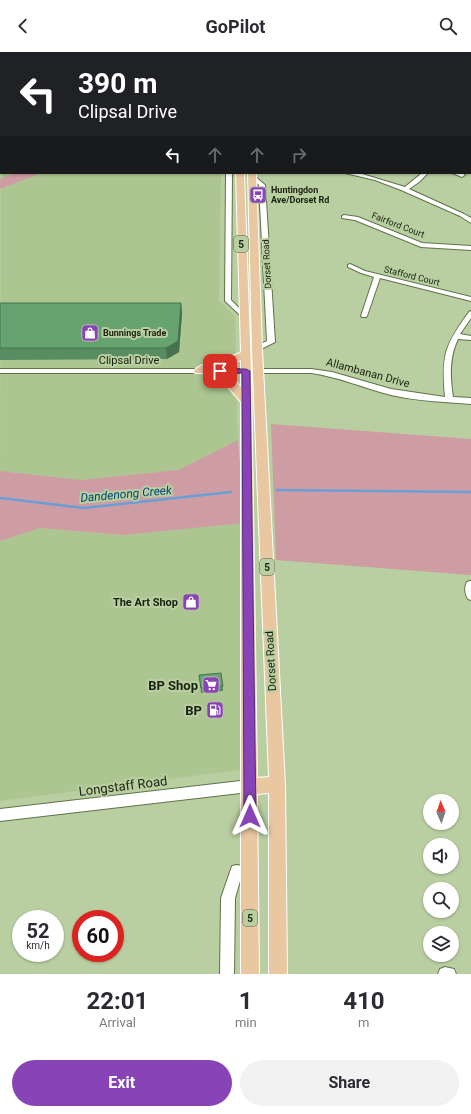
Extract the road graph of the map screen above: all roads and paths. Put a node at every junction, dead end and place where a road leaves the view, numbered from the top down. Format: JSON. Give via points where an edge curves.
{"nodes":[{"id":1,"x":229,"y":174,"type":"edge"},
{"id":2,"x":240,"y":174,"type":"edge"},
{"id":3,"x":353,"y":174,"type":"edge"},
{"id":4,"x":424,"y":174,"type":"edge"},
{"id":5,"x":458,"y":174,"type":"edge"},
{"id":6,"x":252,"y":175,"type":"edge"},
{"id":7,"x":462,"y":175,"type":"dead end"},
{"id":8,"x":404,"y":190,"type":"junction"},
{"id":9,"x":241,"y":211,"type":"junction"},
{"id":10,"x":471,"y":213,"type":"edge"},
{"id":11,"x":462,"y":215,"type":"junction"},
{"id":12,"x":229,"y":217,"type":"junction"},
{"id":13,"x":344,"y":217,"type":"dead end"},
{"id":14,"x":471,"y":222,"type":"edge"},
{"id":15,"x":471,"y":248,"type":"edge"},
{"id":16,"x":350,"y":266,"type":"dead end"},
{"id":17,"x":378,"y":276,"type":"junction"},
{"id":18,"x":471,"y":299,"type":"edge"},
{"id":19,"x":471,"y":312,"type":"edge"},
{"id":20,"x":243,"y":315,"type":"junction"},
{"id":21,"x":364,"y":316,"type":"dead end"},
{"id":22,"x":455,"y":336,"type":"junction"},
{"id":23,"x":471,"y":338,"type":"edge"},
{"id":24,"x":257,"y":349,"type":"junction"},
{"id":25,"x":244,"y":354,"type":"junction"},
{"id":26,"x":204,"y":371,"type":"junction"},
{"id":27,"x":252,"y":371,"type":"junction"},
{"id":28,"x":0,"y":372,"type":"edge"},
{"id":29,"x":449,"y":399,"type":"junction"},
{"id":30,"x":245,"y":400,"type":"junction"},
{"id":31,"x":471,"y":401,"type":"edge"},
{"id":32,"x":470,"y":585,"type":"dead end"},
{"id":33,"x":471,"y":596,"type":"edge"},
{"id":34,"x":276,"y":785,"type":"junction"},
{"id":35,"x":250,"y":786,"type":"junction"},
{"id":36,"x":0,"y":815,"type":"edge"},
{"id":37,"x":237,"y":871,"type":"dead end"},
{"id":38,"x":227,"y":974,"type":"edge"},
{"id":39,"x":250,"y":974,"type":"edge"},
{"id":40,"x":278,"y":974,"type":"edge"},
{"id":41,"x":445,"y":974,"type":"edge"},
{"id":42,"x":449,"y":974,"type":"edge"}],
"edges":[{"from":1,"to":12,"type":"street"},
{"from":2,"to":9,"type":"main road","name":"Dorset Road","number":"5"},
{"from":3,"to":8,"type":"street","via":[[374,178]]},
{"from":4,"to":8,"type":"street","via":[[418,182]]},
{"from":5,"to":7,"type":"street"},
{"from":6,"to":24,"type":"main road","name":"Dorset Road","number":"5"},
{"from":6,"to":24,"type":"street","name":"Dorset Road","via":[[262,185],[271,342]]},
{"from":8,"to":11,"type":"street"},
{"from":9,"to":12,"type":"street"},
{"from":9,"to":20,"type":"main road","name":"Dorset Road","number":"5"},
{"from":10,"to":11,"type":"street"},
{"from":11,"to":14,"type":"street"},
{"from":12,"to":20,"type":"street","via":[[228,301]]},
{"from":13,"to":15,"type":"street","name":"Fairford Court","via":[[356,218],[422,245]]},
{"from":16,"to":17,"type":"street","name":"Stafford Court","via":[[358,271]]},
{"from":17,"to":18,"type":"street","name":"Stafford Court"},
{"from":17,"to":21,"type":"street"},
{"from":19,"to":22,"type":"street"},
{"from":20,"to":25,"type":"main road","name":"Dorset Road","number":"5"},
{"from":22,"to":23,"type":"street"},
{"from":22,"to":29,"type":"street","via":[[446,359]]},
{"from":24,"to":27,"type":"main road","name":"Dorset Road","number":"5"},
{"from":25,"to":26,"type":"main road","via":[[232,362],[205,368]]},
{"from":25,"to":27,"type":"main road","name":"Dorset Road","number":"5"},
{"from":26,"to":27,"type":"street","name":"Clipsal Drive"},
{"from":26,"to":28,"type":"street","name":"Clipsal Drive"},
{"from":26,"to":30,"type":"main road","via":[[221,374],[231,380]]},
{"from":27,"to":29,"type":"street","name":"Allambanan Drive","via":[[323,372],[345,376],[404,395]]},
{"from":27,"to":30,"type":"main road","name":"Dorset Road","number":"5"},
{"from":27,"to":34,"type":"main road","name":"Dorset Road","number":"5"},
{"from":29,"to":31,"type":"street","name":"Allambanan Drive"},
{"from":30,"to":35,"type":"main road","name":"Dorset Road","number":"5"},
{"from":32,"to":33,"type":"street"},
{"from":34,"to":35,"type":"main road"},
{"from":34,"to":40,"type":"main road","name":"Dorset Road","number":"5"},
{"from":35,"to":36,"type":"street","name":"Longstaff Road"},
{"from":35,"to":39,"type":"main road","name":"Dorset Road","number":"5"},
{"from":37,"to":38,"type":"street","via":[[228,898]]},
{"from":41,"to":42,"type":"street"}]}
